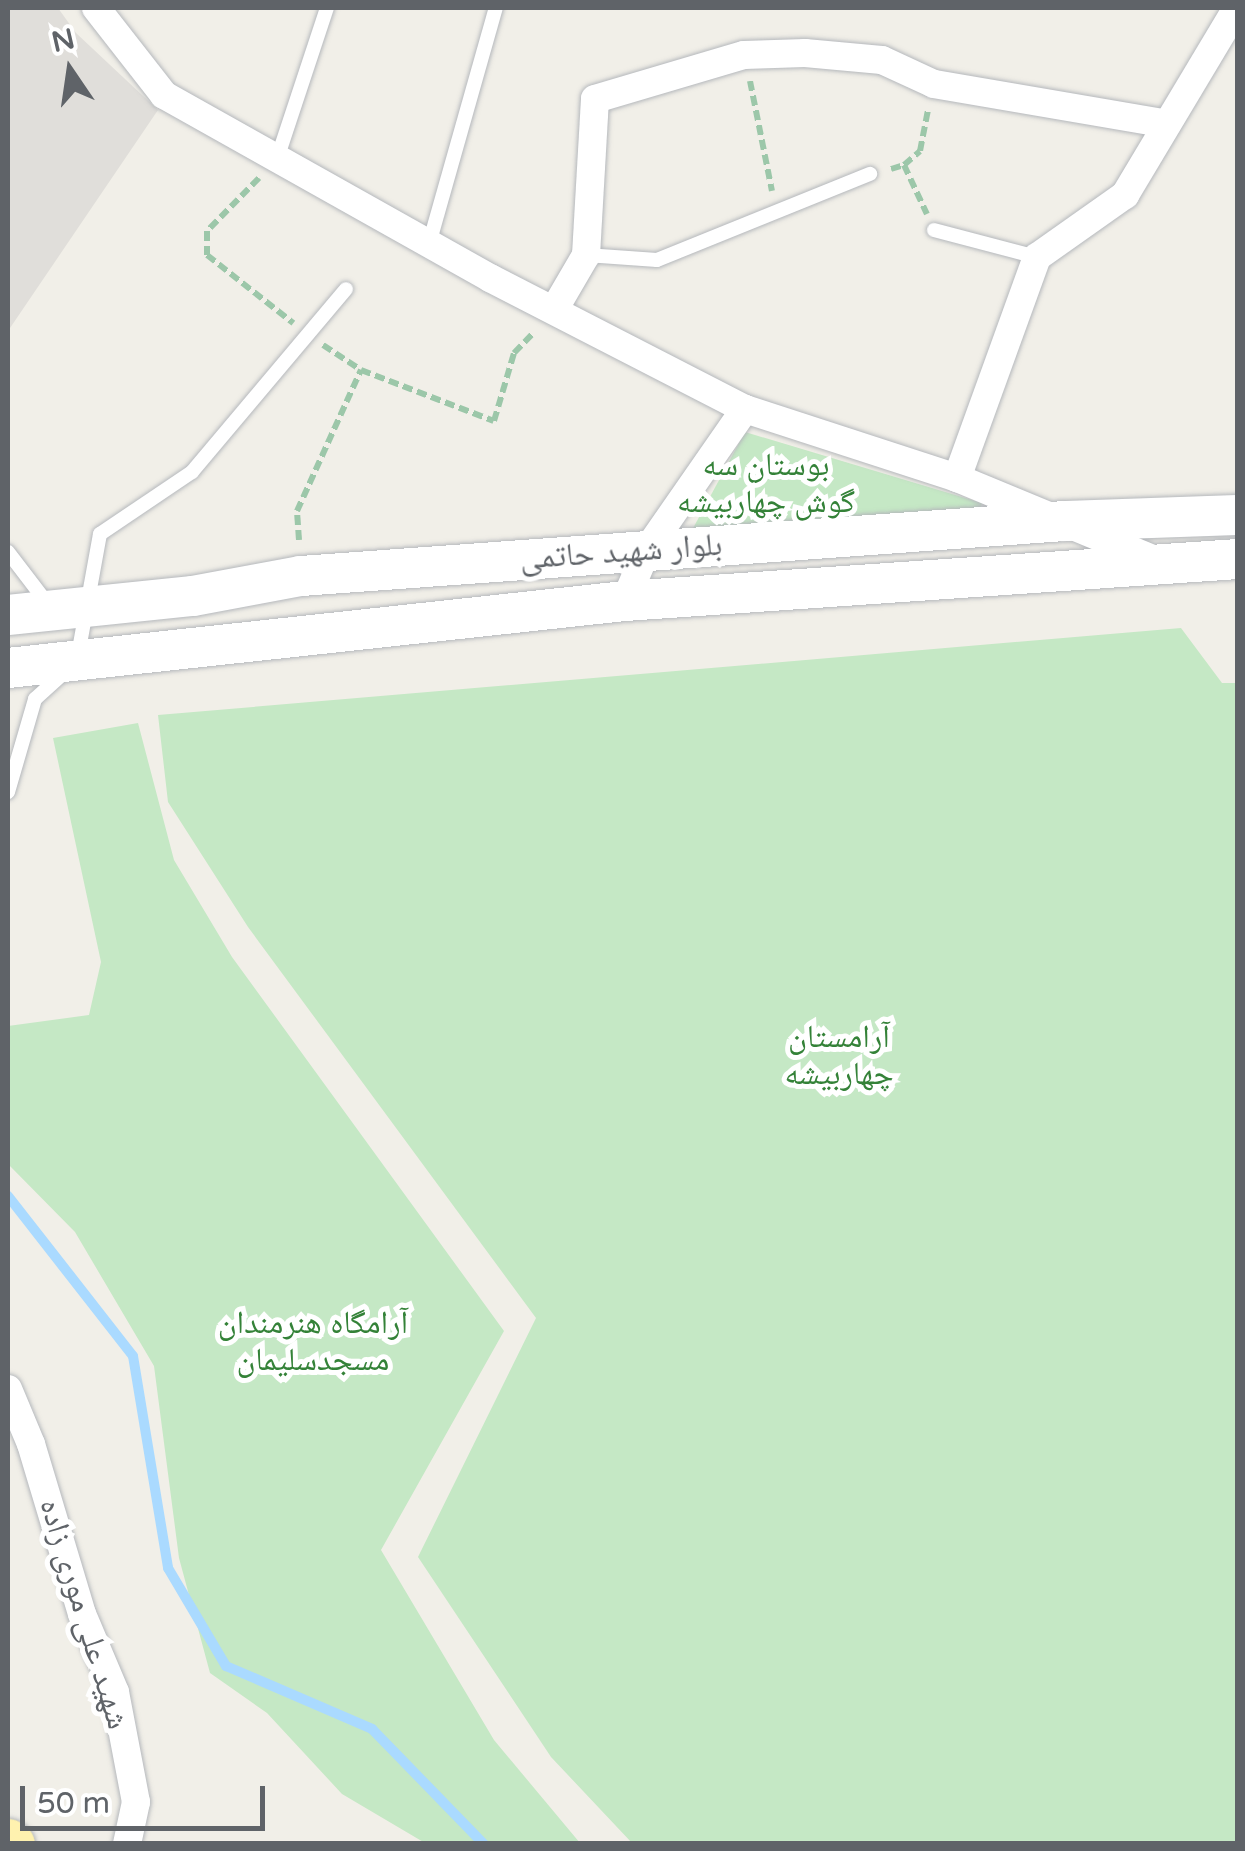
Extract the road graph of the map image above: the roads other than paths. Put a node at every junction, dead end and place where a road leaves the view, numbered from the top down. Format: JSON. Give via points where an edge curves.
{"nodes":[{"id":1,"x":96,"y":8,"type":"edge"},
{"id":2,"x":328,"y":8,"type":"edge"},
{"id":3,"x":496,"y":8,"type":"edge"},
{"id":4,"x":1236,"y":8,"type":"edge"},
{"id":5,"x":1167,"y":124,"type":"junction"},
{"id":6,"x":277,"y":159,"type":"junction"},
{"id":7,"x":870,"y":174,"type":"road end"},
{"id":8,"x":934,"y":230,"type":"road end"},
{"id":9,"x":429,"y":244,"type":"junction"},
{"id":10,"x":586,"y":255,"type":"junction"},
{"id":11,"x":1037,"y":257,"type":"junction"},
{"id":12,"x":346,"y":289,"type":"dead end"},
{"id":13,"x":554,"y":310,"type":"junction"},
{"id":14,"x":745,"y":408,"type":"junction"},
{"id":15,"x":957,"y":478,"type":"junction"},
{"id":16,"x":1234,"y":516,"type":"edge"},
{"id":17,"x":1065,"y":521,"type":"junction"},
{"id":18,"x":646,"y":550,"type":"junction"},
{"id":19,"x":8,"y":552,"type":"edge"},
{"id":20,"x":1235,"y":559,"type":"edge"},
{"id":21,"x":1164,"y":564,"type":"junction"},
{"id":22,"x":625,"y":602,"type":"junction"},
{"id":23,"x":69,"y":608,"type":"junction"},
{"id":24,"x":8,"y":615,"type":"edge"},
{"id":25,"x":77,"y":660,"type":"junction"},
{"id":26,"x":8,"y":668,"type":"edge"},
{"id":27,"x":8,"y":792,"type":"edge"},
{"id":28,"x":8,"y":1389,"type":"edge"},
{"id":29,"x":126,"y":1844,"type":"edge"}],
"edges":[{"from":1,"to":6,"type":"street","via":[[164,95]]},
{"from":2,"to":6,"type":"lane"},
{"from":3,"to":9,"type":"lane"},
{"from":4,"to":5,"type":"street"},
{"from":5,"to":10,"type":"street","via":[[934,84],[882,60],[744,55],[595,99]]},
{"from":5,"to":11,"type":"street","via":[[1124,195]]},
{"from":6,"to":9,"type":"street"},
{"from":7,"to":10,"type":"lane","via":[[657,260]]},
{"from":8,"to":11,"type":"lane"},
{"from":9,"to":13,"type":"street"},
{"from":10,"to":13,"type":"street"},
{"from":11,"to":15,"type":"street"},
{"from":12,"to":23,"type":"lane","via":[[192,472],[100,534]]},
{"from":13,"to":14,"type":"street"},
{"from":14,"to":15,"type":"street"},
{"from":14,"to":18,"type":"street"},
{"from":15,"to":17,"type":"street"},
{"from":16,"to":17,"type":"main road","name":"بلوار شهید حاتمی"},
{"from":16,"to":20,"type":"street"},
{"from":17,"to":18,"type":"main road","name":"بلوار شهید حاتمی"},
{"from":17,"to":21,"type":"street"},
{"from":18,"to":22,"type":"street"},
{"from":18,"to":23,"type":"main road","name":"بلوار شهید حاتمی","via":[[300,576],[193,596]]},
{"from":19,"to":23,"type":"lane"},
{"from":20,"to":21,"type":"main road","name":"بلوار شهید حاتمی"},
{"from":21,"to":22,"type":"main road","name":"بلوار شهید حاتمی"},
{"from":22,"to":25,"type":"main road","name":"بلوار شهید حاتمی"},
{"from":23,"to":24,"type":"main road","name":"بلوار شهید حاتمی"},
{"from":23,"to":25,"type":"lane"},
{"from":25,"to":26,"type":"main road","name":"بلوار شهید حاتمی"},
{"from":25,"to":27,"type":"lane","via":[[35,698]]},
{"from":28,"to":29,"type":"street","name":"شهید علی موری زاده","via":[[82,1614],[115,1692],[136,1802]]}]}
